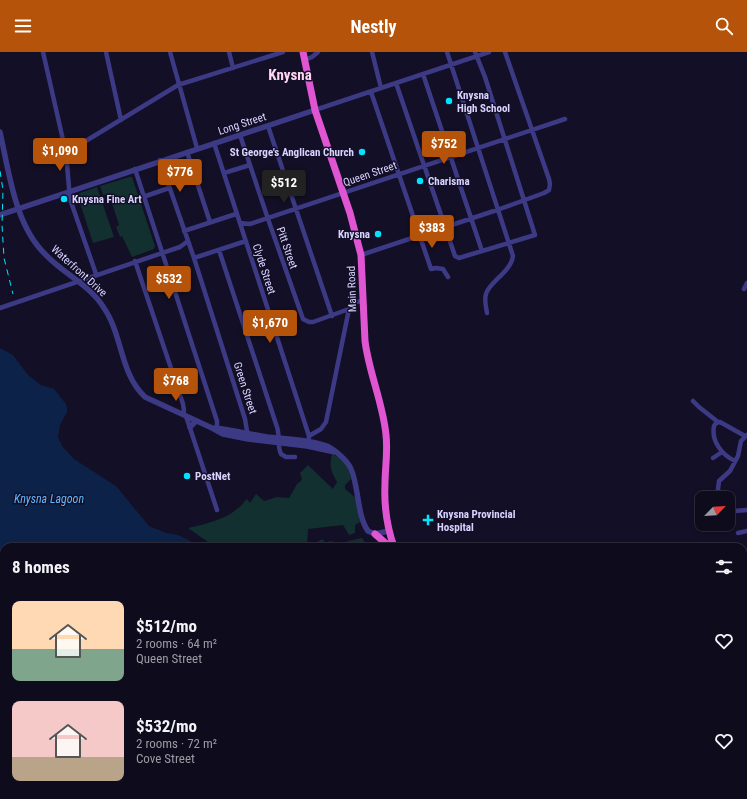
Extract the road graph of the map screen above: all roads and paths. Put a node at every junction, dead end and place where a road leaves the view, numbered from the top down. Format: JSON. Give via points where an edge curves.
{"nodes":[{"id":1,"x":43,"y":52,"type":"edge"},
{"id":2,"x":106,"y":52,"type":"edge"},
{"id":3,"x":170,"y":52,"type":"edge"},
{"id":4,"x":229,"y":52,"type":"edge"},
{"id":5,"x":283,"y":52,"type":"edge"},
{"id":6,"x":303,"y":52,"type":"edge"},
{"id":7,"x":318,"y":52,"type":"edge"},
{"id":8,"x":372,"y":52,"type":"edge"},
{"id":9,"x":446,"y":52,"type":"edge"},
{"id":10,"x":489,"y":52,"type":"edge"},
{"id":11,"x":505,"y":52,"type":"edge"},
{"id":12,"x":476,"y":54,"type":"edge"},
{"id":13,"x":305,"y":60,"type":"junction"},
{"id":14,"x":450,"y":64,"type":"junction"},
{"id":15,"x":233,"y":68,"type":"junction"},
{"id":16,"x":423,"y":74,"type":"junction"},
{"id":17,"x":396,"y":83,"type":"junction"},
{"id":18,"x":178,"y":85,"type":"junction"},
{"id":19,"x":381,"y":88,"type":"junction"},
{"id":20,"x":371,"y":92,"type":"junction"},
{"id":21,"x":315,"y":110,"type":"junction"},
{"id":22,"x":565,"y":119,"type":"dead end"},
{"id":23,"x":121,"y":120,"type":"junction"},
{"id":24,"x":268,"y":126,"type":"junction"},
{"id":25,"x":532,"y":130,"type":"junction"},
{"id":26,"x":0,"y":132,"type":"edge"},
{"id":27,"x":240,"y":134,"type":"junction"},
{"id":28,"x":504,"y":140,"type":"junction"},
{"id":29,"x":214,"y":143,"type":"junction"},
{"id":30,"x":197,"y":148,"type":"junction"},
{"id":31,"x":479,"y":148,"type":"junction"},
{"id":32,"x":187,"y":152,"type":"junction"},
{"id":33,"x":66,"y":153,"type":"junction"},
{"id":34,"x":451,"y":158,"type":"junction"},
{"id":35,"x":160,"y":160,"type":"junction"},
{"id":36,"x":250,"y":165,"type":"junction"},
{"id":37,"x":424,"y":166,"type":"junction"},
{"id":38,"x":135,"y":169,"type":"junction"},
{"id":39,"x":224,"y":173,"type":"junction"},
{"id":40,"x":399,"y":174,"type":"junction"},
{"id":41,"x":170,"y":188,"type":"junction"},
{"id":42,"x":70,"y":190,"type":"junction"},
{"id":43,"x":343,"y":193,"type":"junction"},
{"id":44,"x":143,"y":197,"type":"junction"},
{"id":45,"x":523,"y":201,"type":"junction"},
{"id":46,"x":18,"y":208,"type":"junction"},
{"id":47,"x":296,"y":209,"type":"junction"},
{"id":48,"x":497,"y":210,"type":"junction"},
{"id":49,"x":0,"y":214,"type":"edge"},
{"id":50,"x":236,"y":214,"type":"junction"},
{"id":51,"x":268,"y":219,"type":"junction"},
{"id":52,"x":471,"y":219,"type":"junction"},
{"id":53,"x":210,"y":222,"type":"junction"},
{"id":54,"x":240,"y":223,"type":"junction"},
{"id":55,"x":250,"y":224,"type":"junction"},
{"id":56,"x":444,"y":227,"type":"junction"},
{"id":57,"x":184,"y":231,"type":"junction"},
{"id":58,"x":243,"y":232,"type":"junction"},
{"id":59,"x":419,"y":235,"type":"junction"},
{"id":60,"x":188,"y":241,"type":"junction"},
{"id":61,"x":246,"y":242,"type":"junction"},
{"id":62,"x":508,"y":243,"type":"junction"},
{"id":63,"x":180,"y":247,"type":"junction"},
{"id":64,"x":191,"y":249,"type":"junction"},
{"id":65,"x":219,"y":250,"type":"junction"},
{"id":66,"x":482,"y":251,"type":"junction"},
{"id":67,"x":161,"y":252,"type":"junction"},
{"id":68,"x":361,"y":255,"type":"junction"},
{"id":69,"x":194,"y":258,"type":"junction"},
{"id":70,"x":135,"y":261,"type":"junction"},
{"id":71,"x":96,"y":274,"type":"junction"},
{"id":72,"x":448,"y":277,"type":"dead end"},
{"id":73,"x":78,"y":281,"type":"junction"},
{"id":74,"x":747,"y":283,"type":"edge"},
{"id":75,"x":744,"y":289,"type":"dead end"},
{"id":76,"x":364,"y":301,"type":"junction"},
{"id":77,"x":0,"y":308,"type":"edge"},
{"id":78,"x":350,"y":309,"type":"junction"},
{"id":79,"x":487,"y":313,"type":"dead end"},
{"id":80,"x":332,"y":316,"type":"junction"},
{"id":81,"x":693,"y":401,"type":"dead end"},
{"id":82,"x":185,"y":415,"type":"junction"},
{"id":83,"x":196,"y":421,"type":"junction"},
{"id":84,"x":718,"y":422,"type":"junction"},
{"id":85,"x":190,"y":427,"type":"junction"},
{"id":86,"x":216,"y":429,"type":"junction"},
{"id":87,"x":248,"y":436,"type":"junction"},
{"id":88,"x":746,"y":436,"type":"edge"},
{"id":89,"x":279,"y":440,"type":"junction"},
{"id":90,"x":309,"y":441,"type":"junction"},
{"id":91,"x":722,"y":452,"type":"junction"},
{"id":92,"x":295,"y":457,"type":"dead end"},
{"id":93,"x":713,"y":458,"type":"dead end"},
{"id":94,"x":735,"y":461,"type":"junction"},
{"id":95,"x":718,"y":491,"type":"edge"},
{"id":96,"x":217,"y":510,"type":"dead end"},
{"id":97,"x":747,"y":510,"type":"edge"},
{"id":98,"x":735,"y":511,"type":"edge"},
{"id":99,"x":389,"y":531,"type":"junction"},
{"id":100,"x":747,"y":531,"type":"edge"},
{"id":101,"x":738,"y":533,"type":"dead end"},
{"id":102,"x":376,"y":534,"type":"junction"},
{"id":103,"x":386,"y":543,"type":"edge"},
{"id":104,"x":393,"y":543,"type":"edge"}],
"edges":[{"from":1,"to":33,"type":"street"},
{"from":2,"to":23,"type":"street"},
{"from":3,"to":18,"type":"street"},
{"from":4,"to":15,"type":"street"},
{"from":5,"to":15,"type":"street"},
{"from":6,"to":13,"type":"highway","name":"Main Road"},
{"from":7,"to":13,"type":"street"},
{"from":8,"to":19,"type":"street"},
{"from":9,"to":14,"type":"street"},
{"from":10,"to":12,"type":"street","name":"Long Street"},
{"from":11,"to":25,"type":"street"},
{"from":12,"to":14,"type":"street","name":"Long Street"},
{"from":12,"to":28,"type":"street"},
{"from":13,"to":21,"type":"highway","name":"Main Road"},
{"from":14,"to":16,"type":"street","name":"Long Street"},
{"from":14,"to":31,"type":"street"},
{"from":15,"to":18,"type":"street"},
{"from":16,"to":17,"type":"street","name":"Long Street"},
{"from":16,"to":34,"type":"street"},
{"from":17,"to":19,"type":"street","name":"Long Street"},
{"from":17,"to":37,"type":"street"},
{"from":18,"to":23,"type":"street"},
{"from":18,"to":30,"type":"street"},
{"from":19,"to":20,"type":"street","name":"Long Street"},
{"from":20,"to":21,"type":"street","name":"Long Street"},
{"from":20,"to":40,"type":"street"},
{"from":21,"to":24,"type":"street","name":"Long Street"},
{"from":21,"to":43,"type":"highway","name":"Main Road"},
{"from":22,"to":25,"type":"street","name":"Queen Street"},
{"from":23,"to":33,"type":"street"},
{"from":24,"to":27,"type":"street","name":"Long Street"},
{"from":24,"to":47,"type":"street"},
{"from":25,"to":28,"type":"street","name":"Queen Street"},
{"from":25,"to":45,"type":"street","via":[[550,188]]},
{"from":26,"to":46,"type":"street","name":"Waterfront Drive"},
{"from":27,"to":29,"type":"street","name":"Long Street"},
{"from":27,"to":36,"type":"street","name":"Pitt Street"},
{"from":28,"to":31,"type":"street","name":"Queen Street"},
{"from":28,"to":45,"type":"street"},
{"from":29,"to":30,"type":"street","name":"Long Street"},
{"from":29,"to":39,"type":"street","name":"Clyde Street"},
{"from":30,"to":32,"type":"street","name":"Long Street"},
{"from":31,"to":34,"type":"street","name":"Queen Street"},
{"from":31,"to":48,"type":"street"},
{"from":32,"to":35,"type":"street","name":"Long Street"},
{"from":32,"to":53,"type":"street"},
{"from":33,"to":42,"type":"street"},
{"from":34,"to":37,"type":"street","name":"Queen Street"},
{"from":34,"to":52,"type":"street"},
{"from":35,"to":38,"type":"street","name":"Long Street"},
{"from":35,"to":41,"type":"street","name":"Green Street"},
{"from":36,"to":39,"type":"street"},
{"from":36,"to":51,"type":"street","name":"Pitt Street"},
{"from":37,"to":40,"type":"street","name":"Queen Street"},
{"from":37,"to":56,"type":"street"},
{"from":38,"to":42,"type":"street","name":"Long Street"},
{"from":38,"to":44,"type":"street"},
{"from":39,"to":50,"type":"street","name":"Clyde Street"},
{"from":40,"to":43,"type":"street","name":"Queen Street"},
{"from":40,"to":59,"type":"street"},
{"from":41,"to":44,"type":"street"},
{"from":41,"to":57,"type":"street","name":"Green Street"},
{"from":42,"to":46,"type":"street","name":"Long Street"},
{"from":42,"to":71,"type":"street","via":[[70,199]]},
{"from":43,"to":47,"type":"street","name":"Queen Street"},
{"from":43,"to":68,"type":"highway","name":"Main Road"},
{"from":44,"to":67,"type":"street"},
{"from":45,"to":48,"type":"street"},
{"from":45,"to":62,"type":"street","via":[[535,234]]},
{"from":46,"to":49,"type":"street","name":"Long Street"},
{"from":46,"to":73,"type":"street","name":"Waterfront Drive","via":[[33,242],[46,256]]},
{"from":47,"to":51,"type":"street","name":"Queen Street"},
{"from":47,"to":80,"type":"street"},
{"from":48,"to":52,"type":"street"},
{"from":48,"to":62,"type":"street"},
{"from":50,"to":53,"type":"street"},
{"from":50,"to":54,"type":"street","name":"Clyde Street"},
{"from":51,"to":55,"type":"street","name":"Queen Street"},
{"from":51,"to":80,"type":"street","name":"Pitt Street","via":[[303,319],[313,322]]},
{"from":52,"to":56,"type":"street"},
{"from":52,"to":66,"type":"street"},
{"from":53,"to":57,"type":"street"},
{"from":54,"to":55,"type":"street","name":"Queen Street"},
{"from":54,"to":58,"type":"street","name":"Clyde Street"},
{"from":55,"to":58,"type":"street"},
{"from":56,"to":59,"type":"street"},
{"from":56,"to":66,"type":"street","via":[[455,256],[459,258]]},
{"from":57,"to":60,"type":"street","name":"Green Street"},
{"from":58,"to":61,"type":"street","name":"Clyde Street"},
{"from":59,"to":68,"type":"street"},
{"from":59,"to":72,"type":"street","via":[[430,269],[442,269]]},
{"from":60,"to":63,"type":"street"},
{"from":60,"to":64,"type":"street","name":"Green Street"},
{"from":61,"to":65,"type":"street"},
{"from":61,"to":90,"type":"street","name":"Clyde Street"},
{"from":62,"to":66,"type":"street"},
{"from":62,"to":79,"type":"street","via":[[513,256],[512,262],[487,291]]},
{"from":63,"to":64,"type":"street"},
{"from":63,"to":67,"type":"street"},
{"from":64,"to":69,"type":"street","name":"Green Street"},
{"from":65,"to":69,"type":"street"},
{"from":65,"to":89,"type":"street","via":[[277,427]]},
{"from":67,"to":70,"type":"street"},
{"from":67,"to":86,"type":"street","via":[[218,421]]},
{"from":68,"to":76,"type":"highway","name":"Main Road"},
{"from":69,"to":87,"type":"street","name":"Green Street","via":[[246,419]]},
{"from":70,"to":71,"type":"street"},
{"from":70,"to":82,"type":"street"},
{"from":71,"to":73,"type":"street"},
{"from":73,"to":77,"type":"street"},
{"from":73,"to":82,"type":"street","name":"Waterfront Drive","via":[[104,308],[110,318],[134,385],[145,398]]},
{"from":74,"to":75,"type":"street"},
{"from":76,"to":78,"type":"street","name":"Pitt Street","via":[[355,302]]},
{"from":76,"to":99,"type":"highway","name":"Main Road","via":[[366,351],[381,406],[386,436],[384,496]]},
{"from":78,"to":80,"type":"street","name":"Pitt Street"},
{"from":78,"to":90,"type":"street","via":[[326,422]]},
{"from":81,"to":84,"type":"street"},
{"from":82,"to":83,"type":"street","name":"Waterfront Drive"},
{"from":82,"to":85,"type":"street"},
{"from":83,"to":85,"type":"street"},
{"from":83,"to":86,"type":"street","name":"Waterfront Drive"},
{"from":84,"to":88,"type":"street"},
{"from":84,"to":91,"type":"street","via":[[713,432]]},
{"from":85,"to":96,"type":"street"},
{"from":86,"to":87,"type":"street","name":"Waterfront Drive"},
{"from":87,"to":89,"type":"street","name":"Waterfront Drive"},
{"from":88,"to":94,"type":"street","via":[[741,441]]},
{"from":89,"to":90,"type":"street","name":"Waterfront Drive"},
{"from":89,"to":92,"type":"street","via":[[280,454]]},
{"from":90,"to":102,"type":"street","name":"Waterfront Drive","via":[[326,446],[344,459],[350,467],[366,528]]},
{"from":91,"to":93,"type":"street"},
{"from":91,"to":94,"type":"street"},
{"from":94,"to":95,"type":"street","via":[[719,481]]},
{"from":97,"to":98,"type":"street"},
{"from":99,"to":102,"type":"street"},
{"from":99,"to":104,"type":"highway","name":"Main Road"},
{"from":100,"to":101,"type":"street"},
{"from":102,"to":103,"type":"highway"}]}
